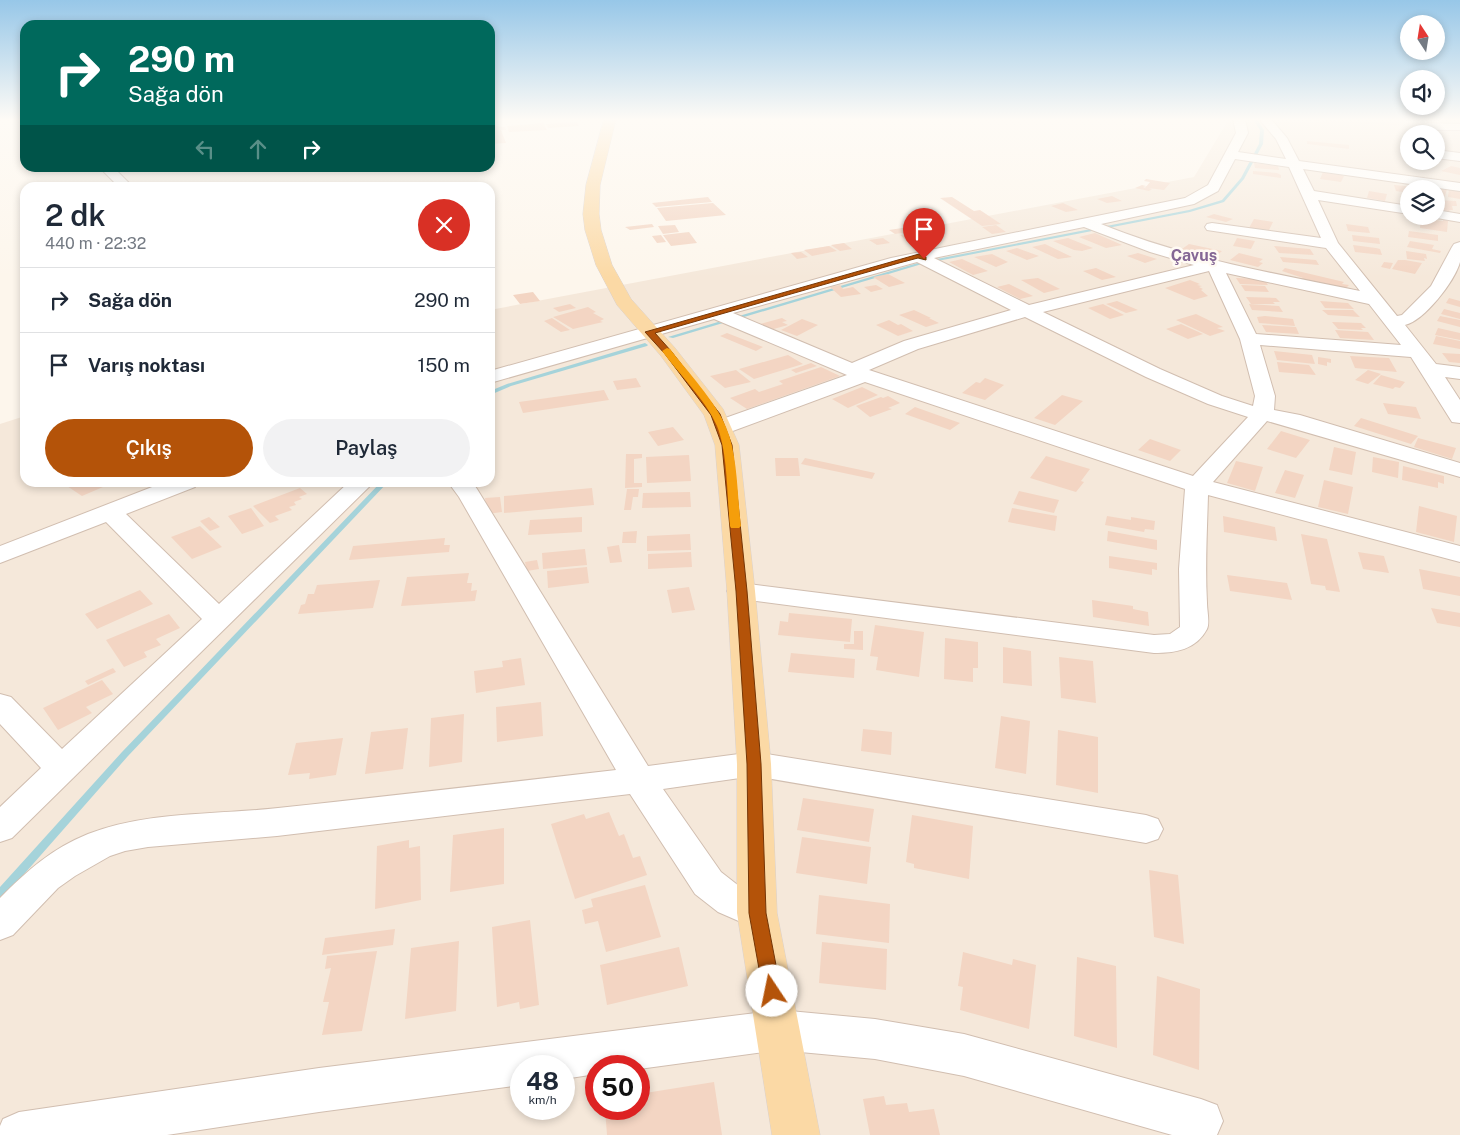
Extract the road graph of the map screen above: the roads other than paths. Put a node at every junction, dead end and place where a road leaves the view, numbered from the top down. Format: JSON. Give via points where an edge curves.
{"nodes":[{"id":1,"x":111,"y":172,"type":"edge"},
{"id":2,"x":596,"y":172,"type":"edge"},
{"id":3,"x":1226,"y":172,"type":"edge"},
{"id":4,"x":1298,"y":172,"type":"edge"},
{"id":5,"x":1388,"y":172,"type":"edge"},
{"id":6,"x":122,"y":182,"type":"edge"},
{"id":7,"x":1460,"y":187,"type":"edge"},
{"id":8,"x":1308,"y":194,"type":"junction"},
{"id":9,"x":1400,"y":209,"type":"edge"},
{"id":10,"x":1445,"y":216,"type":"edge"},
{"id":11,"x":1460,"y":218,"type":"edge"},
{"id":12,"x":1092,"y":226,"type":"junction"},
{"id":13,"x":1212,"y":227,"type":"dead end"},
{"id":14,"x":1331,"y":244,"type":"junction"},
{"id":15,"x":1460,"y":247,"type":"edge"},
{"id":16,"x":926,"y":260,"type":"junction"},
{"id":17,"x":1214,"y":265,"type":"junction"},
{"id":18,"x":1455,"y":268,"type":"edge"},
{"id":19,"x":1377,"y":300,"type":"junction"},
{"id":20,"x":1027,"y":311,"type":"junction"},
{"id":21,"x":716,"y":313,"type":"junction"},
{"id":22,"x":1392,"y":322,"type":"junction"},
{"id":23,"x":649,"y":332,"type":"junction"},
{"id":24,"x":1249,"y":339,"type":"junction"},
{"id":25,"x":1416,"y":352,"type":"junction"},
{"id":26,"x":1430,"y":369,"type":"junction"},
{"id":27,"x":858,"y":372,"type":"junction"},
{"id":28,"x":1460,"y":372,"type":"edge"},
{"id":29,"x":495,"y":376,"type":"edge"},
{"id":30,"x":1263,"y":413,"type":"junction"},
{"id":31,"x":1460,"y":417,"type":"edge"},
{"id":32,"x":722,"y":427,"type":"junction"},
{"id":33,"x":1460,"y":470,"type":"edge"},
{"id":34,"x":1197,"y":485,"type":"junction"},
{"id":35,"x":174,"y":487,"type":"edge"},
{"id":36,"x":358,"y":487,"type":"edge"},
{"id":37,"x":463,"y":487,"type":"edge"},
{"id":38,"x":110,"y":512,"type":"junction"},
{"id":39,"x":1460,"y":554,"type":"edge"},
{"id":40,"x":0,"y":555,"type":"edge"},
{"id":41,"x":742,"y":591,"type":"junction"},
{"id":42,"x":219,"y":620,"type":"junction"},
{"id":43,"x":0,"y":705,"type":"edge"},
{"id":44,"x":754,"y":764,"type":"junction"},
{"id":45,"x":62,"y":769,"type":"junction"},
{"id":46,"x":639,"y":780,"type":"junction"},
{"id":47,"x":0,"y":828,"type":"edge"},
{"id":48,"x":1146,"y":829,"type":"dead end"},
{"id":49,"x":757,"y":913,"type":"junction"},
{"id":50,"x":0,"y":923,"type":"edge"},
{"id":51,"x":779,"y":1030,"type":"junction"},
{"id":52,"x":1201,"y":1121,"type":"dead end"},
{"id":53,"x":19,"y":1135,"type":"edge"},
{"id":54,"x":796,"y":1135,"type":"edge"}],
"edges":[{"from":1,"to":6,"type":"street"},
{"from":2,"to":23,"type":"main road","via":[[591,214],[593,230],[612,284]]},
{"from":3,"to":12,"type":"street","via":[[1213,188],[1199,197]]},
{"from":4,"to":8,"type":"street"},
{"from":5,"to":7,"type":"street","via":[[1424,175]]},
{"from":8,"to":9,"type":"street"},
{"from":8,"to":14,"type":"street"},
{"from":10,"to":11,"type":"street"},
{"from":12,"to":16,"type":"street"},
{"from":12,"to":17,"type":"street"},
{"from":13,"to":14,"type":"street"},
{"from":14,"to":19,"type":"street"},
{"from":15,"to":18,"type":"street"},
{"from":16,"to":20,"type":"street"},
{"from":16,"to":21,"type":"street"},
{"from":17,"to":19,"type":"street"},
{"from":17,"to":20,"type":"street"},
{"from":17,"to":24,"type":"street"},
{"from":18,"to":22,"type":"street","via":[[1408,319]]},
{"from":19,"to":22,"type":"street"},
{"from":20,"to":27,"type":"street","via":[[911,345]]},
{"from":20,"to":30,"type":"street","via":[[1153,373],[1240,408]]},
{"from":21,"to":23,"type":"street"},
{"from":21,"to":27,"type":"street"},
{"from":22,"to":25,"type":"street"},
{"from":23,"to":29,"type":"street"},
{"from":23,"to":32,"type":"main road","via":[[668,352]]},
{"from":24,"to":25,"type":"street"},
{"from":24,"to":30,"type":"street","via":[[1265,396]]},
{"from":25,"to":26,"type":"street"},
{"from":26,"to":28,"type":"street"},
{"from":26,"to":31,"type":"street"},
{"from":27,"to":32,"type":"street"},
{"from":27,"to":34,"type":"street"},
{"from":30,"to":33,"type":"street"},
{"from":30,"to":34,"type":"street"},
{"from":32,"to":41,"type":"main road","via":[[729,461]]},
{"from":34,"to":39,"type":"street"},
{"from":34,"to":41,"type":"street","via":[[1192,569],[1194,627],[1183,640],[1171,644]]},
{"from":35,"to":38,"type":"street"},
{"from":36,"to":42,"type":"street"},
{"from":37,"to":46,"type":"street"},
{"from":38,"to":40,"type":"street"},
{"from":38,"to":42,"type":"street"},
{"from":41,"to":44,"type":"main road"},
{"from":42,"to":45,"type":"street"},
{"from":43,"to":45,"type":"street"},
{"from":44,"to":46,"type":"street"},
{"from":44,"to":48,"type":"street"},
{"from":44,"to":49,"type":"main road"},
{"from":45,"to":47,"type":"street"},
{"from":46,"to":49,"type":"street","via":[[708,883],[729,901]]},
{"from":46,"to":50,"type":"street","via":[[125,837],[80,854],[45,877]]},
{"from":49,"to":51,"type":"main road"},
{"from":51,"to":52,"type":"street","via":[[875,1039],[964,1055]]},
{"from":51,"to":53,"type":"street","via":[[319,1090]]},
{"from":51,"to":54,"type":"main road"}]}
